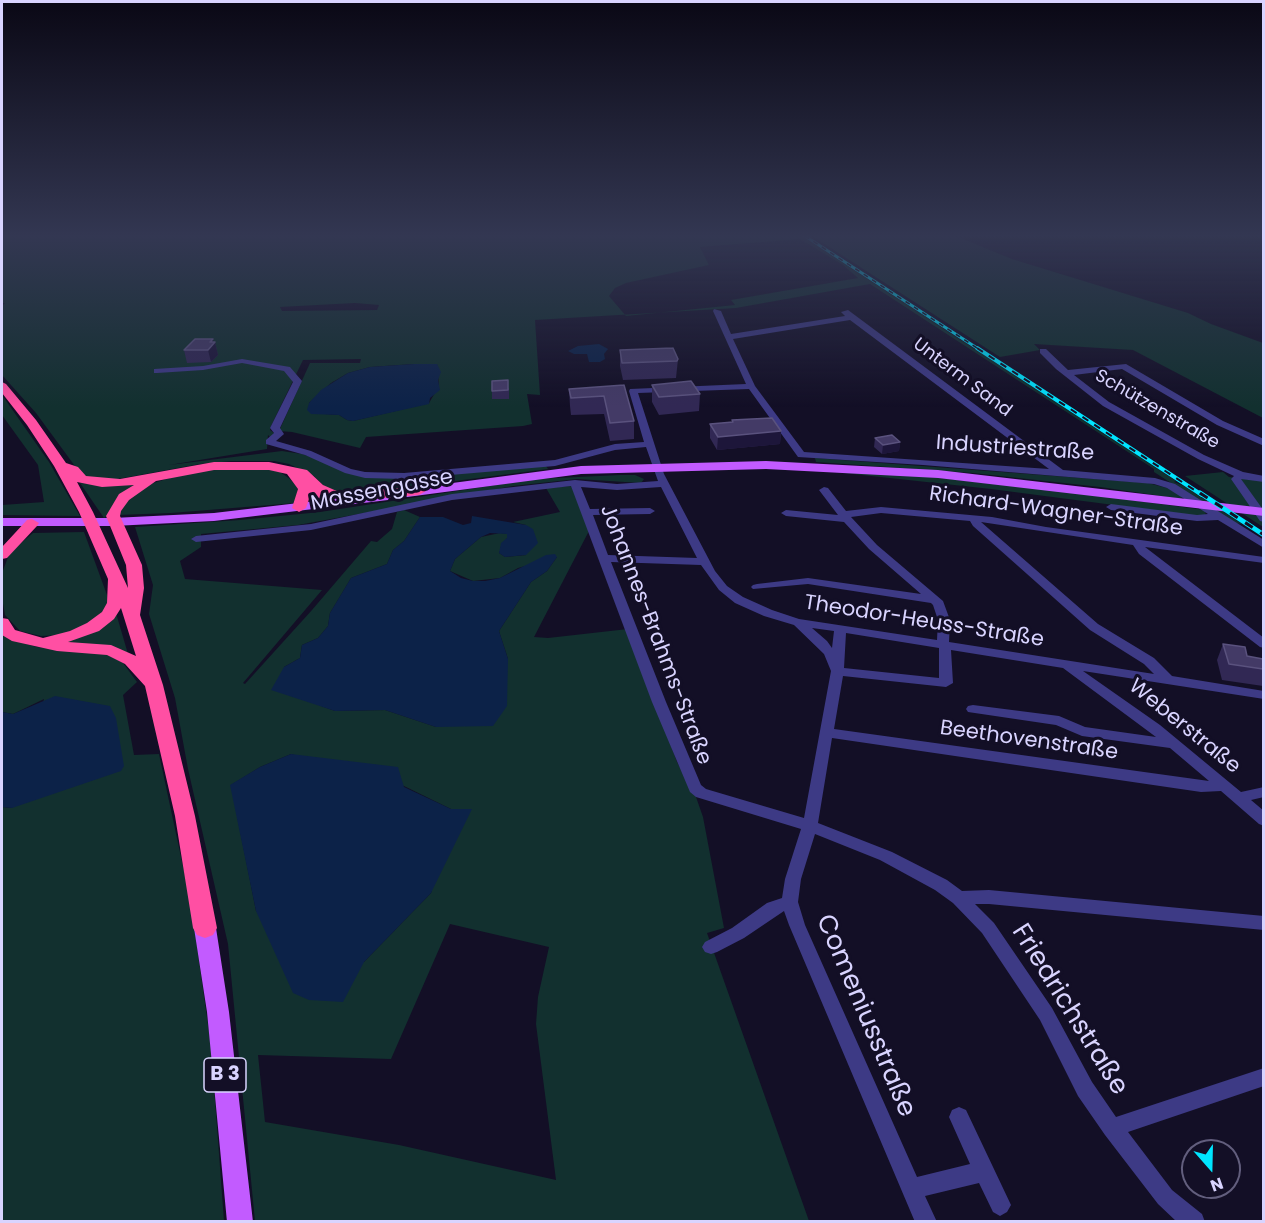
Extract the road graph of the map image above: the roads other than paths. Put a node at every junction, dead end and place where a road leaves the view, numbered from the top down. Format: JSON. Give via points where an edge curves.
{"nodes":[{"id":1,"x":717,"y":311,"type":"dead end"},
{"id":2,"x":729,"y":337,"type":"junction"},
{"id":3,"x":1043,"y":351,"type":"dead end"},
{"id":4,"x":157,"y":370,"type":"dead end"},
{"id":5,"x":1066,"y":373,"type":"junction"},
{"id":6,"x":2,"y":386,"type":"edge"},
{"id":7,"x":751,"y":386,"type":"junction"},
{"id":8,"x":1263,"y":443,"type":"edge"},
{"id":9,"x":648,"y":444,"type":"junction"},
{"id":10,"x":61,"y":466,"type":"junction"},
{"id":11,"x":658,"y":466,"type":"junction"},
{"id":12,"x":189,"y":470,"type":"junction"},
{"id":13,"x":290,"y":470,"type":"junction"},
{"id":14,"x":1059,"y":472,"type":"junction"},
{"id":15,"x":1240,"y":475,"type":"junction"},
{"id":16,"x":1263,"y":479,"type":"edge"},
{"id":17,"x":575,"y":483,"type":"junction"},
{"id":18,"x":664,"y":484,"type":"junction"},
{"id":19,"x":318,"y":488,"type":"junction"},
{"id":20,"x":824,"y":490,"type":"dead end"},
{"id":21,"x":419,"y":491,"type":"junction"},
{"id":22,"x":317,"y":506,"type":"junction"},
{"id":23,"x":1111,"y":507,"type":"dead end"},
{"id":24,"x":299,"y":508,"type":"junction"},
{"id":25,"x":650,"y":511,"type":"dead end"},
{"id":26,"x":587,"y":512,"type":"junction"},
{"id":27,"x":1263,"y":512,"type":"edge"},
{"id":28,"x":786,"y":513,"type":"dead end"},
{"id":29,"x":845,"y":517,"type":"junction"},
{"id":30,"x":1220,"y":517,"type":"junction"},
{"id":31,"x":974,"y":519,"type":"junction"},
{"id":32,"x":1263,"y":519,"type":"edge"},
{"id":33,"x":2,"y":522,"type":"edge"},
{"id":34,"x":26,"y":523,"type":"junction"},
{"id":35,"x":2,"y":535,"type":"edge"},
{"id":36,"x":196,"y":539,"type":"dead end"},
{"id":37,"x":1137,"y":543,"type":"junction"},
{"id":38,"x":1263,"y":545,"type":"edge"},
{"id":39,"x":2,"y":555,"type":"edge"},
{"id":40,"x":604,"y":558,"type":"junction"},
{"id":41,"x":1263,"y":560,"type":"edge"},
{"id":42,"x":705,"y":562,"type":"junction"},
{"id":43,"x":115,"y":574,"type":"junction"},
{"id":44,"x":757,"y":587,"type":"dead end"},
{"id":45,"x":936,"y":600,"type":"junction"},
{"id":46,"x":133,"y":617,"type":"junction"},
{"id":47,"x":797,"y":622,"type":"junction"},
{"id":48,"x":2,"y":623,"type":"edge"},
{"id":49,"x":840,"y":628,"type":"junction"},
{"id":50,"x":36,"y":641,"type":"junction"},
{"id":51,"x":1263,"y":644,"type":"edge"},
{"id":52,"x":944,"y":645,"type":"junction"},
{"id":53,"x":1066,"y":665,"type":"junction"},
{"id":54,"x":837,"y":671,"type":"junction"},
{"id":55,"x":1116,"y":673,"type":"junction"},
{"id":56,"x":1169,"y":681,"type":"junction"},
{"id":57,"x":154,"y":685,"type":"junction"},
{"id":58,"x":1104,"y":691,"type":"junction"},
{"id":59,"x":1263,"y":695,"type":"edge"},
{"id":60,"x":973,"y":709,"type":"dead end"},
{"id":61,"x":827,"y":733,"type":"junction"},
{"id":62,"x":1175,"y":744,"type":"junction"},
{"id":63,"x":1225,"y":786,"type":"junction"},
{"id":64,"x":1263,"y":792,"type":"edge"},
{"id":65,"x":1238,"y":798,"type":"junction"},
{"id":66,"x":1263,"y":820,"type":"edge"},
{"id":67,"x":810,"y":826,"type":"junction"},
{"id":68,"x":959,"y":898,"type":"junction"},
{"id":69,"x":790,"y":902,"type":"junction"},
{"id":70,"x":1263,"y":923,"type":"edge"},
{"id":71,"x":205,"y":928,"type":"joint"},
{"id":72,"x":711,"y":947,"type":"dead end"},
{"id":73,"x":1263,"y":1077,"type":"edge"},
{"id":74,"x":959,"y":1118,"type":"dead end"},
{"id":75,"x":1112,"y":1128,"type":"junction"},
{"id":76,"x":984,"y":1172,"type":"junction"},
{"id":77,"x":912,"y":1189,"type":"junction"},
{"id":78,"x":1000,"y":1205,"type":"dead end"},
{"id":79,"x":240,"y":1221,"type":"edge"},
{"id":80,"x":926,"y":1221,"type":"edge"},
{"id":81,"x":1194,"y":1221,"type":"edge"}],
"edges":[{"from":1,"to":2,"type":"street"},
{"from":2,"to":7,"type":"street"},
{"from":2,"to":14,"type":"street","name":"Unterm Sand","via":[[849,315]]},
{"from":3,"to":5,"type":"street","name":"Schützenstraße"},
{"from":4,"to":9,"type":"street","via":[[242,361],[287,369],[298,381],[275,428],[279,434],[269,442],[315,455],[348,471],[381,476],[555,463],[615,447]]},
{"from":5,"to":8,"type":"street","via":[[1123,366],[1220,423]]},
{"from":5,"to":15,"type":"street","name":"Schützenstraße","via":[[1106,404]]},
{"from":6,"to":10,"type":"highway","number":"B 3"},
{"from":7,"to":9,"type":"street","name":"Theodor-Heuss-Straße","via":[[633,391]]},
{"from":7,"to":14,"type":"street","name":"Industriestraße","via":[[798,454]]},
{"from":9,"to":11,"type":"street","name":"Theodor-Heuss-Straße"},
{"from":10,"to":12,"type":"highway","via":[[73,470],[81,479],[102,483]]},
{"from":10,"to":43,"type":"highway","number":"B 3"},
{"from":11,"to":18,"type":"street","name":"Theodor-Heuss-Straße"},
{"from":11,"to":21,"type":"main road","via":[[559,472]]},
{"from":11,"to":27,"type":"main road","via":[[776,465],[890,470]]},
{"from":12,"to":13,"type":"highway","via":[[242,464]]},
{"from":12,"to":46,"type":"highway","via":[[148,482],[124,497],[114,511],[134,565]]},
{"from":13,"to":19,"type":"highway","via":[[302,473]]},
{"from":13,"to":24,"type":"highway","via":[[305,489]]},
{"from":14,"to":30,"type":"street","name":"Industriestraße","via":[[1165,483]]},
{"from":15,"to":16,"type":"street","name":"Schützenstraße"},
{"from":15,"to":32,"type":"street","via":[[1236,479]]},
{"from":17,"to":18,"type":"street","name":"Massengasse","via":[[616,487]]},
{"from":17,"to":26,"type":"street","name":"Johannes-Brahms-Straße"},
{"from":17,"to":36,"type":"street","name":"Massengasse","via":[[455,497],[311,527]]},
{"from":18,"to":42,"type":"street","name":"Theodor-Heuss-Straße"},
{"from":19,"to":21,"type":"highway","via":[[350,497]]},
{"from":19,"to":22,"type":"highway"},
{"from":20,"to":29,"type":"street"},
{"from":21,"to":22,"type":"main road"},
{"from":22,"to":24,"type":"main road"},
{"from":23,"to":30,"type":"street","via":[[1197,518]]},
{"from":24,"to":34,"type":"main road","via":[[148,521]]},
{"from":25,"to":26,"type":"street"},
{"from":26,"to":40,"type":"street","name":"Johannes-Brahms-Straße"},
{"from":28,"to":29,"type":"street","name":"Richard-Wagner-Straße"},
{"from":29,"to":31,"type":"street","name":"Richard-Wagner-Straße","via":[[881,510]]},
{"from":29,"to":45,"type":"street","via":[[880,554]]},
{"from":30,"to":38,"type":"street","name":"Industriestraße"},
{"from":31,"to":37,"type":"street","name":"Richard-Wagner-Straße"},
{"from":31,"to":56,"type":"street","via":[[1094,627],[1149,661]]},
{"from":33,"to":34,"type":"main road"},
{"from":34,"to":35,"type":"highway"},
{"from":34,"to":39,"type":"highway"},
{"from":37,"to":41,"type":"street","name":"Richard-Wagner-Straße"},
{"from":37,"to":51,"type":"street","via":[[1143,552]]},
{"from":40,"to":42,"type":"street"},
{"from":40,"to":67,"type":"street","name":"Johannes-Brahms-Straße","via":[[695,788]]},
{"from":42,"to":47,"type":"street","name":"Theodor-Heuss-Straße","via":[[715,579],[732,595],[757,609]]},
{"from":43,"to":46,"type":"highway","number":"B 3"},
{"from":43,"to":50,"type":"highway","via":[[115,603],[108,615],[75,635]]},
{"from":44,"to":45,"type":"street","via":[[808,581]]},
{"from":45,"to":52,"type":"street","via":[[944,620]]},
{"from":46,"to":57,"type":"highway","number":"B 3"},
{"from":47,"to":49,"type":"street","name":"Theodor-Heuss-Straße"},
{"from":47,"to":54,"type":"street","via":[[823,644]]},
{"from":48,"to":50,"type":"highway","via":[[9,634]]},
{"from":49,"to":52,"type":"street","name":"Theodor-Heuss-Straße"},
{"from":49,"to":54,"type":"street","name":"Comeniusstraße"},
{"from":50,"to":57,"type":"highway","via":[[111,650],[131,660]]},
{"from":52,"to":53,"type":"street","name":"Theodor-Heuss-Straße"},
{"from":52,"to":54,"type":"street","via":[[946,683]]},
{"from":53,"to":55,"type":"street","name":"Theodor-Heuss-Straße"},
{"from":53,"to":58,"type":"street","name":"Weberstraße"},
{"from":54,"to":61,"type":"street","name":"Comeniusstraße"},
{"from":55,"to":56,"type":"street","name":"Theodor-Heuss-Straße"},
{"from":55,"to":58,"type":"street","name":"Weberstraße"},
{"from":56,"to":59,"type":"street","name":"Theodor-Heuss-Straße"},
{"from":57,"to":71,"type":"highway","number":"B 3","via":[[185,816]]},
{"from":58,"to":62,"type":"street","name":"Weberstraße"},
{"from":60,"to":62,"type":"street","via":[[1059,721],[1082,731]]},
{"from":61,"to":63,"type":"street","name":"Beethovenstraße","via":[[1201,788]]},
{"from":61,"to":67,"type":"street","name":"Comeniusstraße"},
{"from":62,"to":63,"type":"street","name":"Weberstraße"},
{"from":63,"to":65,"type":"street","name":"Weberstraße"},
{"from":64,"to":65,"type":"street"},
{"from":65,"to":66,"type":"street","name":"Weberstraße"},
{"from":67,"to":68,"type":"street","name":"Friedrichstraße","via":[[885,856]]},
{"from":67,"to":69,"type":"street","name":"Comeniusstraße"},
{"from":68,"to":70,"type":"street","via":[[989,897]]},
{"from":68,"to":75,"type":"street","name":"Friedrichstraße","via":[[988,928],[1046,1014],[1085,1089]]},
{"from":69,"to":72,"type":"street","via":[[773,908]]},
{"from":69,"to":77,"type":"street","name":"Comeniusstraße","via":[[796,925]]},
{"from":71,"to":79,"type":"main road","number":"B 3"},
{"from":73,"to":75,"type":"street"},
{"from":74,"to":76,"type":"street"},
{"from":75,"to":81,"type":"street","name":"Friedrichstraße","via":[[1165,1197]]},
{"from":76,"to":77,"type":"street"},
{"from":76,"to":78,"type":"street"},
{"from":77,"to":80,"type":"street","name":"Comeniusstraße"}]}
